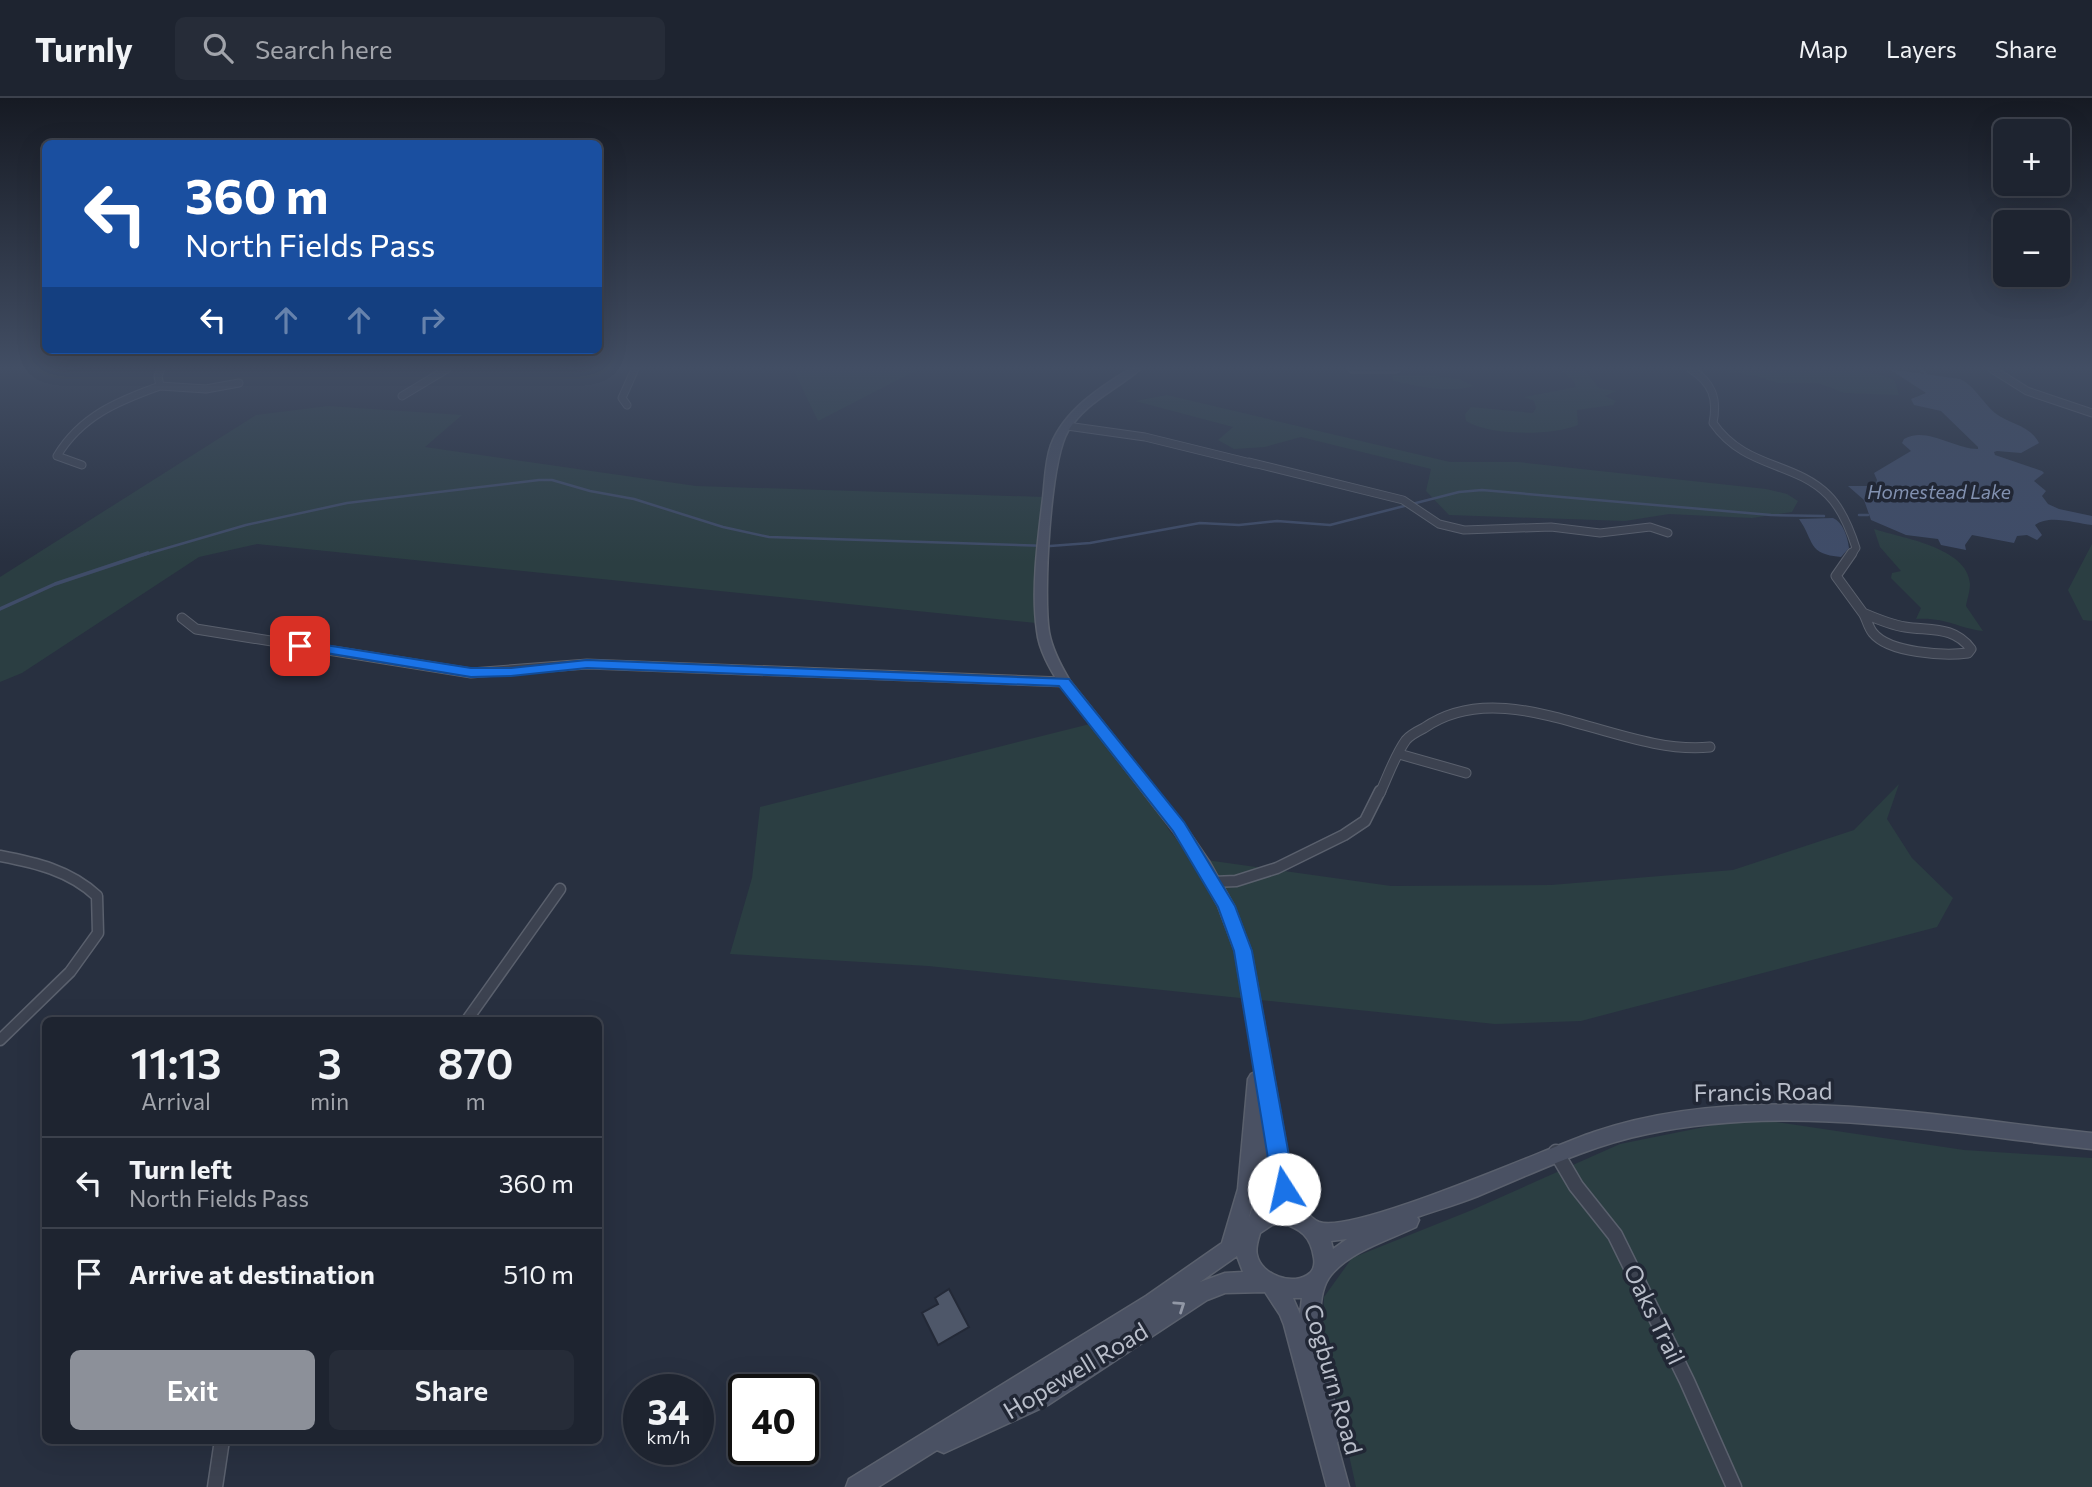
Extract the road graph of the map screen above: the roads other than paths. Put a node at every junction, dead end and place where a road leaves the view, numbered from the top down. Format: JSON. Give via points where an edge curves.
{"nodes":[{"id":1,"x":70,"y":434,"type":"edge"},
{"id":2,"x":1063,"y":434,"type":"edge"},
{"id":3,"x":1122,"y":434,"type":"edge"},
{"id":4,"x":1719,"y":434,"type":"edge"},
{"id":5,"x":82,"y":465,"type":"dead end"},
{"id":6,"x":1668,"y":533,"type":"dead end"},
{"id":7,"x":1862,"y":612,"type":"junction"},
{"id":8,"x":182,"y":618,"type":"dead end"},
{"id":9,"x":1064,"y":682,"type":"junction"},
{"id":10,"x":1710,"y":747,"type":"dead end"},
{"id":11,"x":1399,"y":754,"type":"junction"},
{"id":12,"x":1466,"y":773,"type":"dead end"},
{"id":13,"x":0,"y":856,"type":"edge"},
{"id":14,"x":1213,"y":882,"type":"junction"},
{"id":15,"x":560,"y":889,"type":"dead end"},
{"id":16,"x":469,"y":1017,"type":"edge"},
{"id":17,"x":0,"y":1040,"type":"edge"},
{"id":18,"x":1259,"y":1055,"type":"junction"},
{"id":19,"x":1257,"y":1079,"type":"junction"},
{"id":20,"x":2092,"y":1141,"type":"edge"},
{"id":21,"x":1556,"y":1152,"type":"junction"},
{"id":22,"x":1447,"y":1198,"type":"junction"},
{"id":23,"x":1309,"y":1226,"type":"junction"},
{"id":24,"x":1245,"y":1236,"type":"junction"},
{"id":25,"x":1319,"y":1275,"type":"junction"},
{"id":26,"x":1270,"y":1285,"type":"junction"},
{"id":27,"x":221,"y":1444,"type":"edge"},
{"id":28,"x":886,"y":1470,"type":"junction"},
{"id":29,"x":215,"y":1487,"type":"edge"},
{"id":30,"x":857,"y":1487,"type":"edge"},
{"id":31,"x":1339,"y":1487,"type":"edge"},
{"id":32,"x":1734,"y":1487,"type":"edge"}],
"edges":[{"from":1,"to":5,"type":"street","via":[[57,456]]},
{"from":2,"to":9,"type":"street","via":[[1052,458],[1040,604],[1042,633]]},
{"from":3,"to":6,"type":"street","via":[[1404,500],[1439,524],[1464,530],[1551,527],[1600,533],[1650,527]]},
{"from":4,"to":7,"type":"street","via":[[1750,456],[1826,493],[1856,548],[1836,576]]},
{"from":7,"to":7,"type":"street","via":[[1873,634],[1882,639],[1928,654],[1955,656],[1970,649],[1964,638],[1952,632],[1897,625]]},
{"from":8,"to":9,"type":"street","via":[[196,629],[471,673],[587,664]]},
{"from":9,"to":14,"type":"street","via":[[1178,827]]},
{"from":10,"to":11,"type":"street","via":[[1681,750],[1528,712],[1482,708],[1450,712],[1418,729]]},
{"from":11,"to":12,"type":"street"},
{"from":11,"to":14,"type":"street","via":[[1365,821],[1352,831],[1277,868],[1236,881]]},
{"from":13,"to":17,"type":"street","via":[[64,872],[84,882],[97,897],[98,933],[70,972]]},
{"from":14,"to":18,"type":"street","via":[[1243,951]]},
{"from":15,"to":16,"type":"street"},
{"from":18,"to":19,"type":"street"},
{"from":18,"to":23,"type":"street","via":[[1284,1189],[1293,1209]]},
{"from":19,"to":24,"type":"street"},
{"from":19,"to":24,"type":"street","via":[[1268,1186],[1264,1211]]},
{"from":20,"to":21,"type":"street","name":"Francis Road","via":[[1859,1117],[1749,1113],[1649,1125]]},
{"from":21,"to":22,"type":"street","name":"Francis Road"},
{"from":21,"to":32,"type":"street","name":"Oaks Trail","via":[[1621,1245]]},
{"from":22,"to":23,"type":"street","name":"Francis Road","via":[[1360,1229],[1343,1232]]},
{"from":22,"to":25,"type":"street","name":"Francis Road","via":[[1348,1249]]},
{"from":23,"to":24,"type":"street","via":[[1280,1214]]},
{"from":23,"to":25,"type":"street","via":[[1322,1242],[1325,1255]]},
{"from":24,"to":26,"type":"street","via":[[1248,1262]]},
{"from":24,"to":28,"type":"street","name":"Hopewell Road","via":[[1153,1303]]},
{"from":25,"to":26,"type":"street","via":[[1297,1290]]},
{"from":25,"to":31,"type":"street","name":"Cogburn Road","via":[[1309,1308],[1310,1331]]},
{"from":28,"to":26,"type":"street","name":"Hopewell Road","one_way":true,"via":[[1040,1397],[1201,1292],[1225,1283]]},
{"from":26,"to":31,"type":"street","name":"Cogburn Road","via":[[1294,1325]]},
{"from":27,"to":29,"type":"street"},
{"from":28,"to":30,"type":"street","name":"Hopewell Road"}]}
